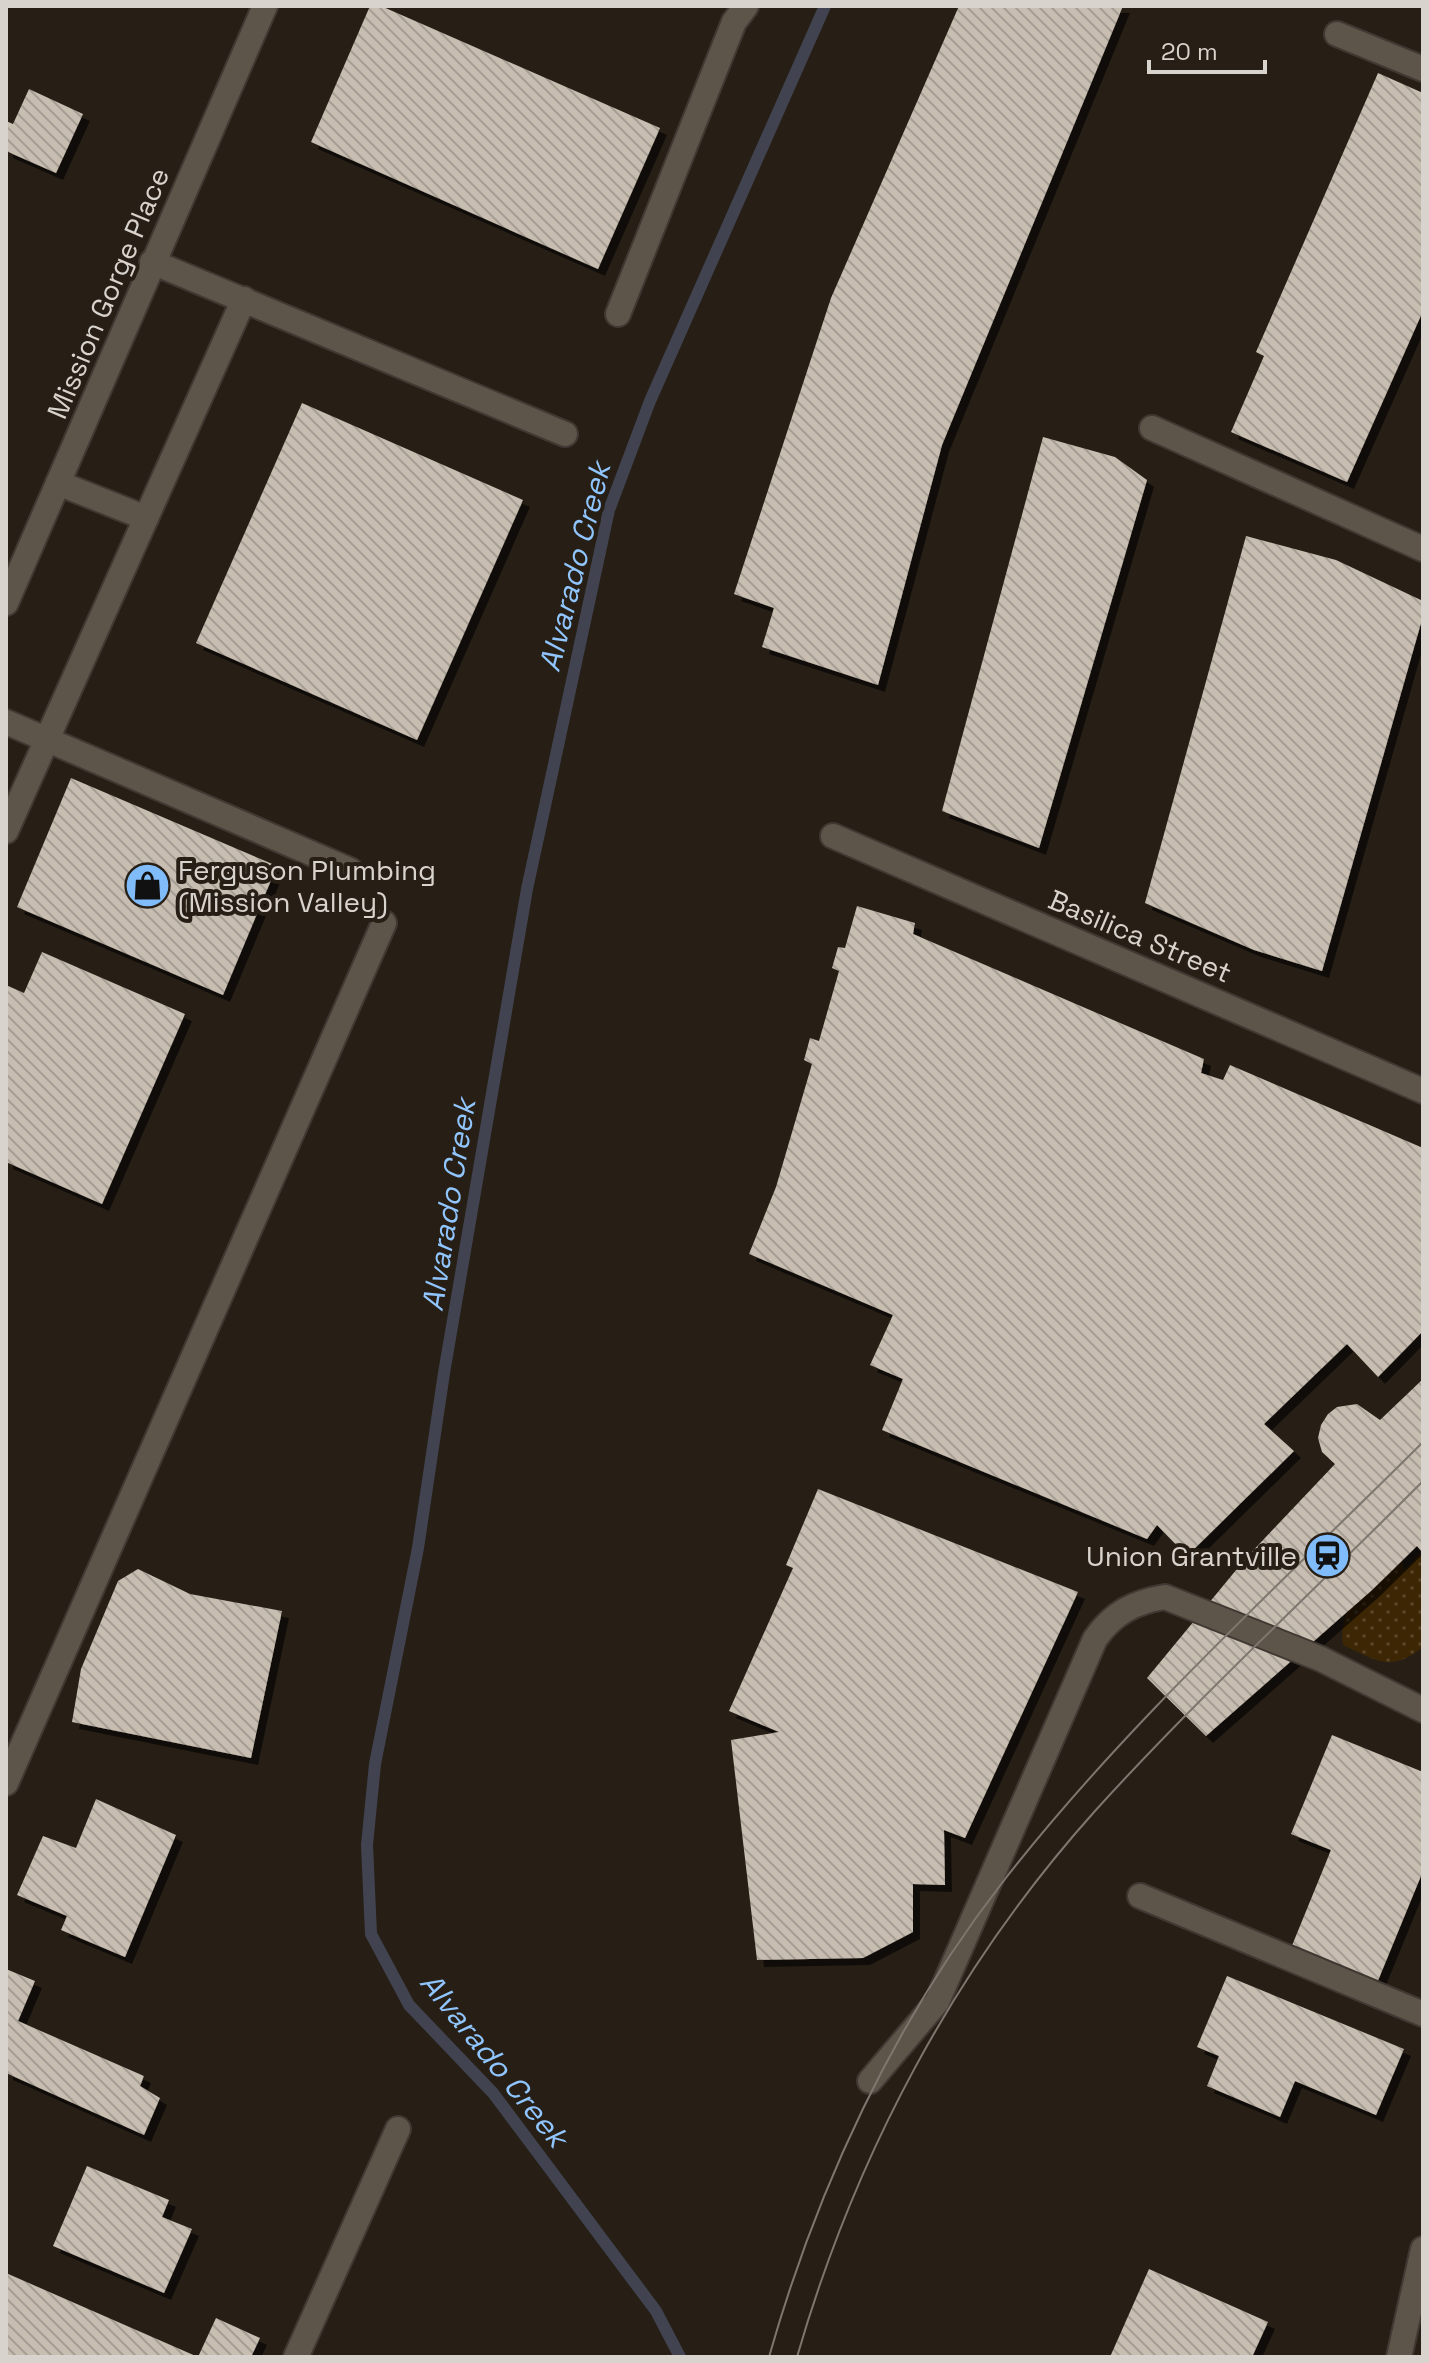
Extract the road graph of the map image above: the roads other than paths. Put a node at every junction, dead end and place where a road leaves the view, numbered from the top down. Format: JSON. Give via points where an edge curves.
{"nodes":[{"id":1,"x":265,"y":6,"type":"edge"},
{"id":2,"x":746,"y":6,"type":"edge"},
{"id":3,"x":1337,"y":34,"type":"dead end"},
{"id":4,"x":1423,"y":69,"type":"edge"},
{"id":5,"x":152,"y":262,"type":"junction"},
{"id":6,"x":244,"y":299,"type":"junction"},
{"id":7,"x":618,"y":314,"type":"dead end"},
{"id":8,"x":1152,"y":428,"type":"dead end"},
{"id":9,"x":565,"y":434,"type":"dead end"},
{"id":10,"x":58,"y":483,"type":"junction"},
{"id":11,"x":146,"y":518,"type":"junction"},
{"id":12,"x":1423,"y":549,"type":"edge"},
{"id":13,"x":6,"y":603,"type":"edge"},
{"id":14,"x":6,"y":722,"type":"edge"},
{"id":15,"x":45,"y":739,"type":"junction"},
{"id":16,"x":6,"y":831,"type":"edge"},
{"id":17,"x":833,"y":836,"type":"dead end"},
{"id":18,"x":350,"y":870,"type":"dead end"},
{"id":19,"x":384,"y":923,"type":"dead end"},
{"id":20,"x":1423,"y":1091,"type":"edge"},
{"id":21,"x":1422,"y":1707,"type":"edge"},
{"id":22,"x":6,"y":1783,"type":"edge"},
{"id":23,"x":1140,"y":1896,"type":"dead end"},
{"id":24,"x":1423,"y":2014,"type":"edge"},
{"id":25,"x":870,"y":2081,"type":"dead end"},
{"id":26,"x":398,"y":2129,"type":"dead end"},
{"id":27,"x":1423,"y":2249,"type":"edge"},
{"id":28,"x":1415,"y":2283,"type":"junction"},
{"id":29,"x":296,"y":2357,"type":"edge"},
{"id":30,"x":1399,"y":2357,"type":"edge"},
{"id":31,"x":1407,"y":2357,"type":"edge"}],
"edges":[{"from":1,"to":5,"type":"street","name":"Mission Gorge Place"},
{"from":2,"to":7,"type":"street","via":[[734,22]]},
{"from":3,"to":4,"type":"street"},
{"from":5,"to":6,"type":"street"},
{"from":5,"to":10,"type":"street","name":"Mission Gorge Place"},
{"from":6,"to":9,"type":"street"},
{"from":6,"to":11,"type":"street"},
{"from":8,"to":12,"type":"street"},
{"from":10,"to":11,"type":"street"},
{"from":10,"to":13,"type":"street","name":"Mission Gorge Place"},
{"from":11,"to":15,"type":"street"},
{"from":14,"to":15,"type":"street"},
{"from":15,"to":16,"type":"street"},
{"from":15,"to":18,"type":"street"},
{"from":17,"to":20,"type":"street","name":"Basilica Street"},
{"from":19,"to":22,"type":"street"},
{"from":21,"to":25,"type":"street","via":[[1321,1659],[1165,1597],[1140,1601],[1119,1613],[1095,1639],[937,2002]]},
{"from":23,"to":24,"type":"street"},
{"from":26,"to":29,"type":"street"},
{"from":27,"to":28,"type":"street"},
{"from":28,"to":30,"type":"street"},
{"from":28,"to":31,"type":"street"}]}
